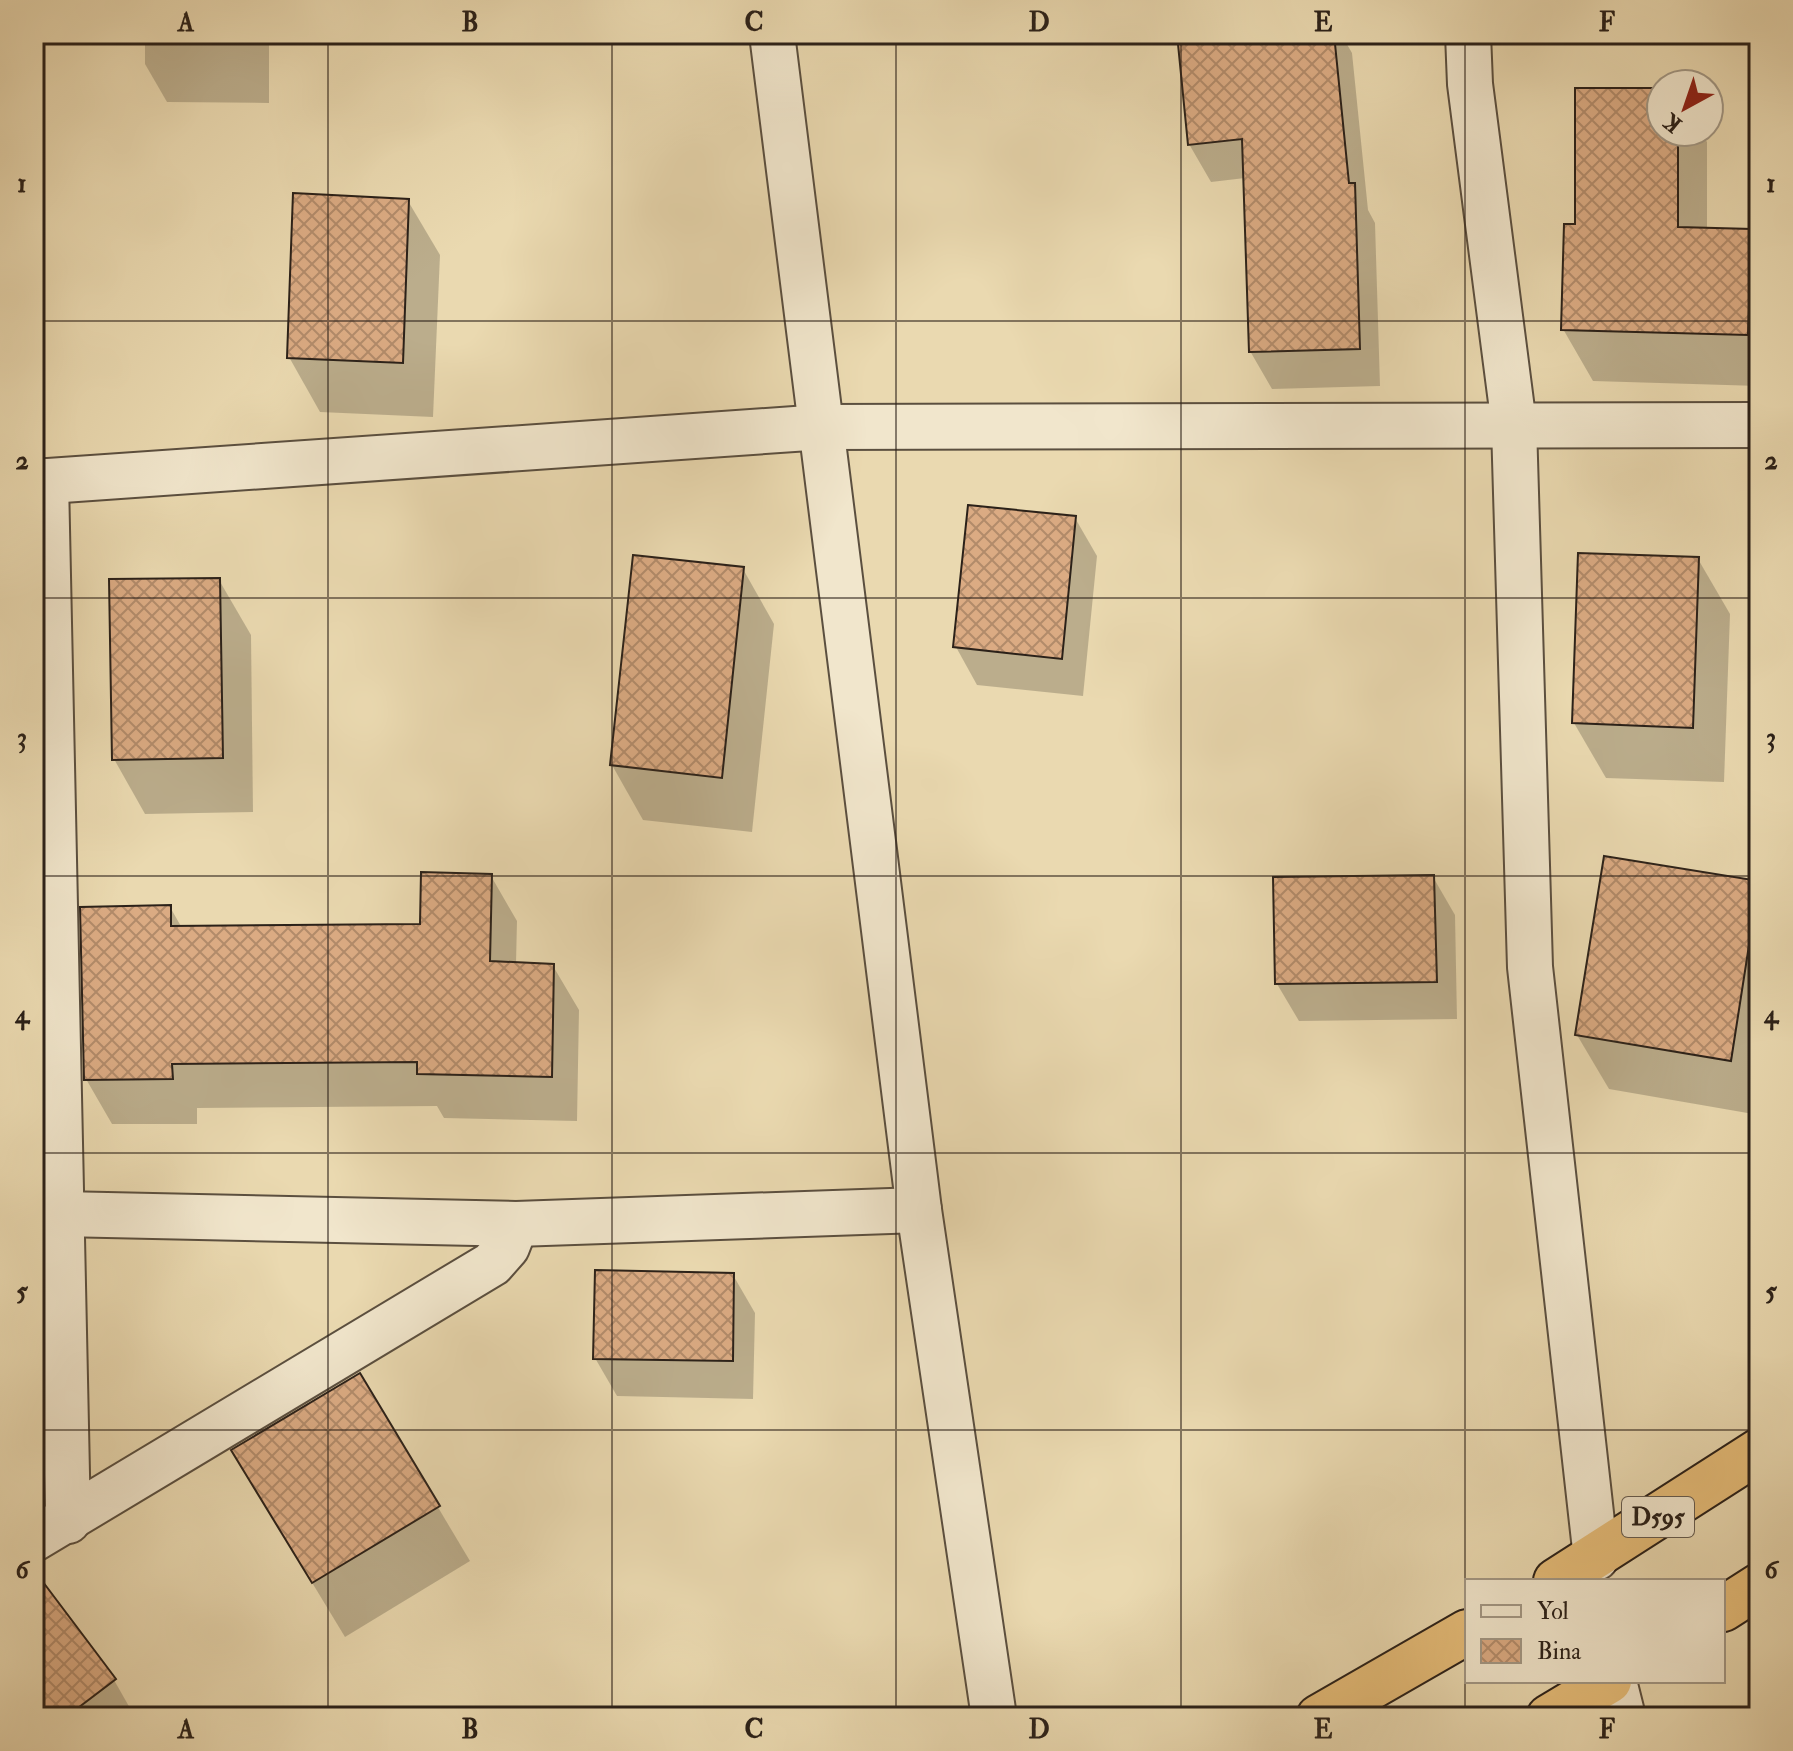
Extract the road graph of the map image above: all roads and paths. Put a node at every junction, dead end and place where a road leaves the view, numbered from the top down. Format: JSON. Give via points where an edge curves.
{"nodes":[{"id":1,"x":772,"y":34,"type":"edge"},
{"id":2,"x":1468,"y":34,"type":"edge"},
{"id":3,"x":1514,"y":425,"type":"junction"},
{"id":4,"x":1759,"y":425,"type":"edge"},
{"id":5,"x":823,"y":427,"type":"junction"},
{"id":6,"x":40,"y":482,"type":"edge"},
{"id":7,"x":919,"y":1210,"type":"junction"},
{"id":8,"x":61,"y":1214,"type":"junction"},
{"id":9,"x":516,"y":1224,"type":"junction"},
{"id":10,"x":1759,"y":1451,"type":"edge"},
{"id":11,"x":51,"y":1530,"type":"edge"},
{"id":12,"x":1596,"y":1558,"type":"junction"},
{"id":13,"x":1559,"y":1579,"type":"edge"},
{"id":14,"x":1759,"y":1586,"type":"edge"},
{"id":15,"x":1725,"y":1608,"type":"edge"},
{"id":16,"x":1465,"y":1633,"type":"edge"},
{"id":17,"x":1608,"y":1683,"type":"edge"},
{"id":18,"x":1613,"y":1683,"type":"edge"},
{"id":19,"x":994,"y":1717,"type":"edge"},
{"id":20,"x":1319,"y":1717,"type":"edge"},
{"id":21,"x":1549,"y":1717,"type":"edge"},
{"id":22,"x":1623,"y":1717,"type":"edge"}],
"edges":[{"from":1,"to":5,"type":"street"},
{"from":2,"to":3,"type":"street"},
{"from":3,"to":4,"type":"street"},
{"from":3,"to":5,"type":"street"},
{"from":3,"to":12,"type":"street","via":[[1530,967]]},
{"from":5,"to":6,"type":"street"},
{"from":5,"to":7,"type":"street"},
{"from":6,"to":8,"type":"street"},
{"from":7,"to":9,"type":"street"},
{"from":7,"to":19,"type":"street"},
{"from":8,"to":9,"type":"street"},
{"from":8,"to":11,"type":"street"},
{"from":9,"to":11,"type":"street","via":[[507,1247],[492,1264]]},
{"from":10,"to":12,"type":"highway","number":"D595"},
{"from":12,"to":13,"type":"highway","number":"D595"},
{"from":14,"to":15,"type":"highway"},
{"from":16,"to":20,"type":"highway"},
{"from":17,"to":21,"type":"highway"},
{"from":18,"to":22,"type":"street"}]}
